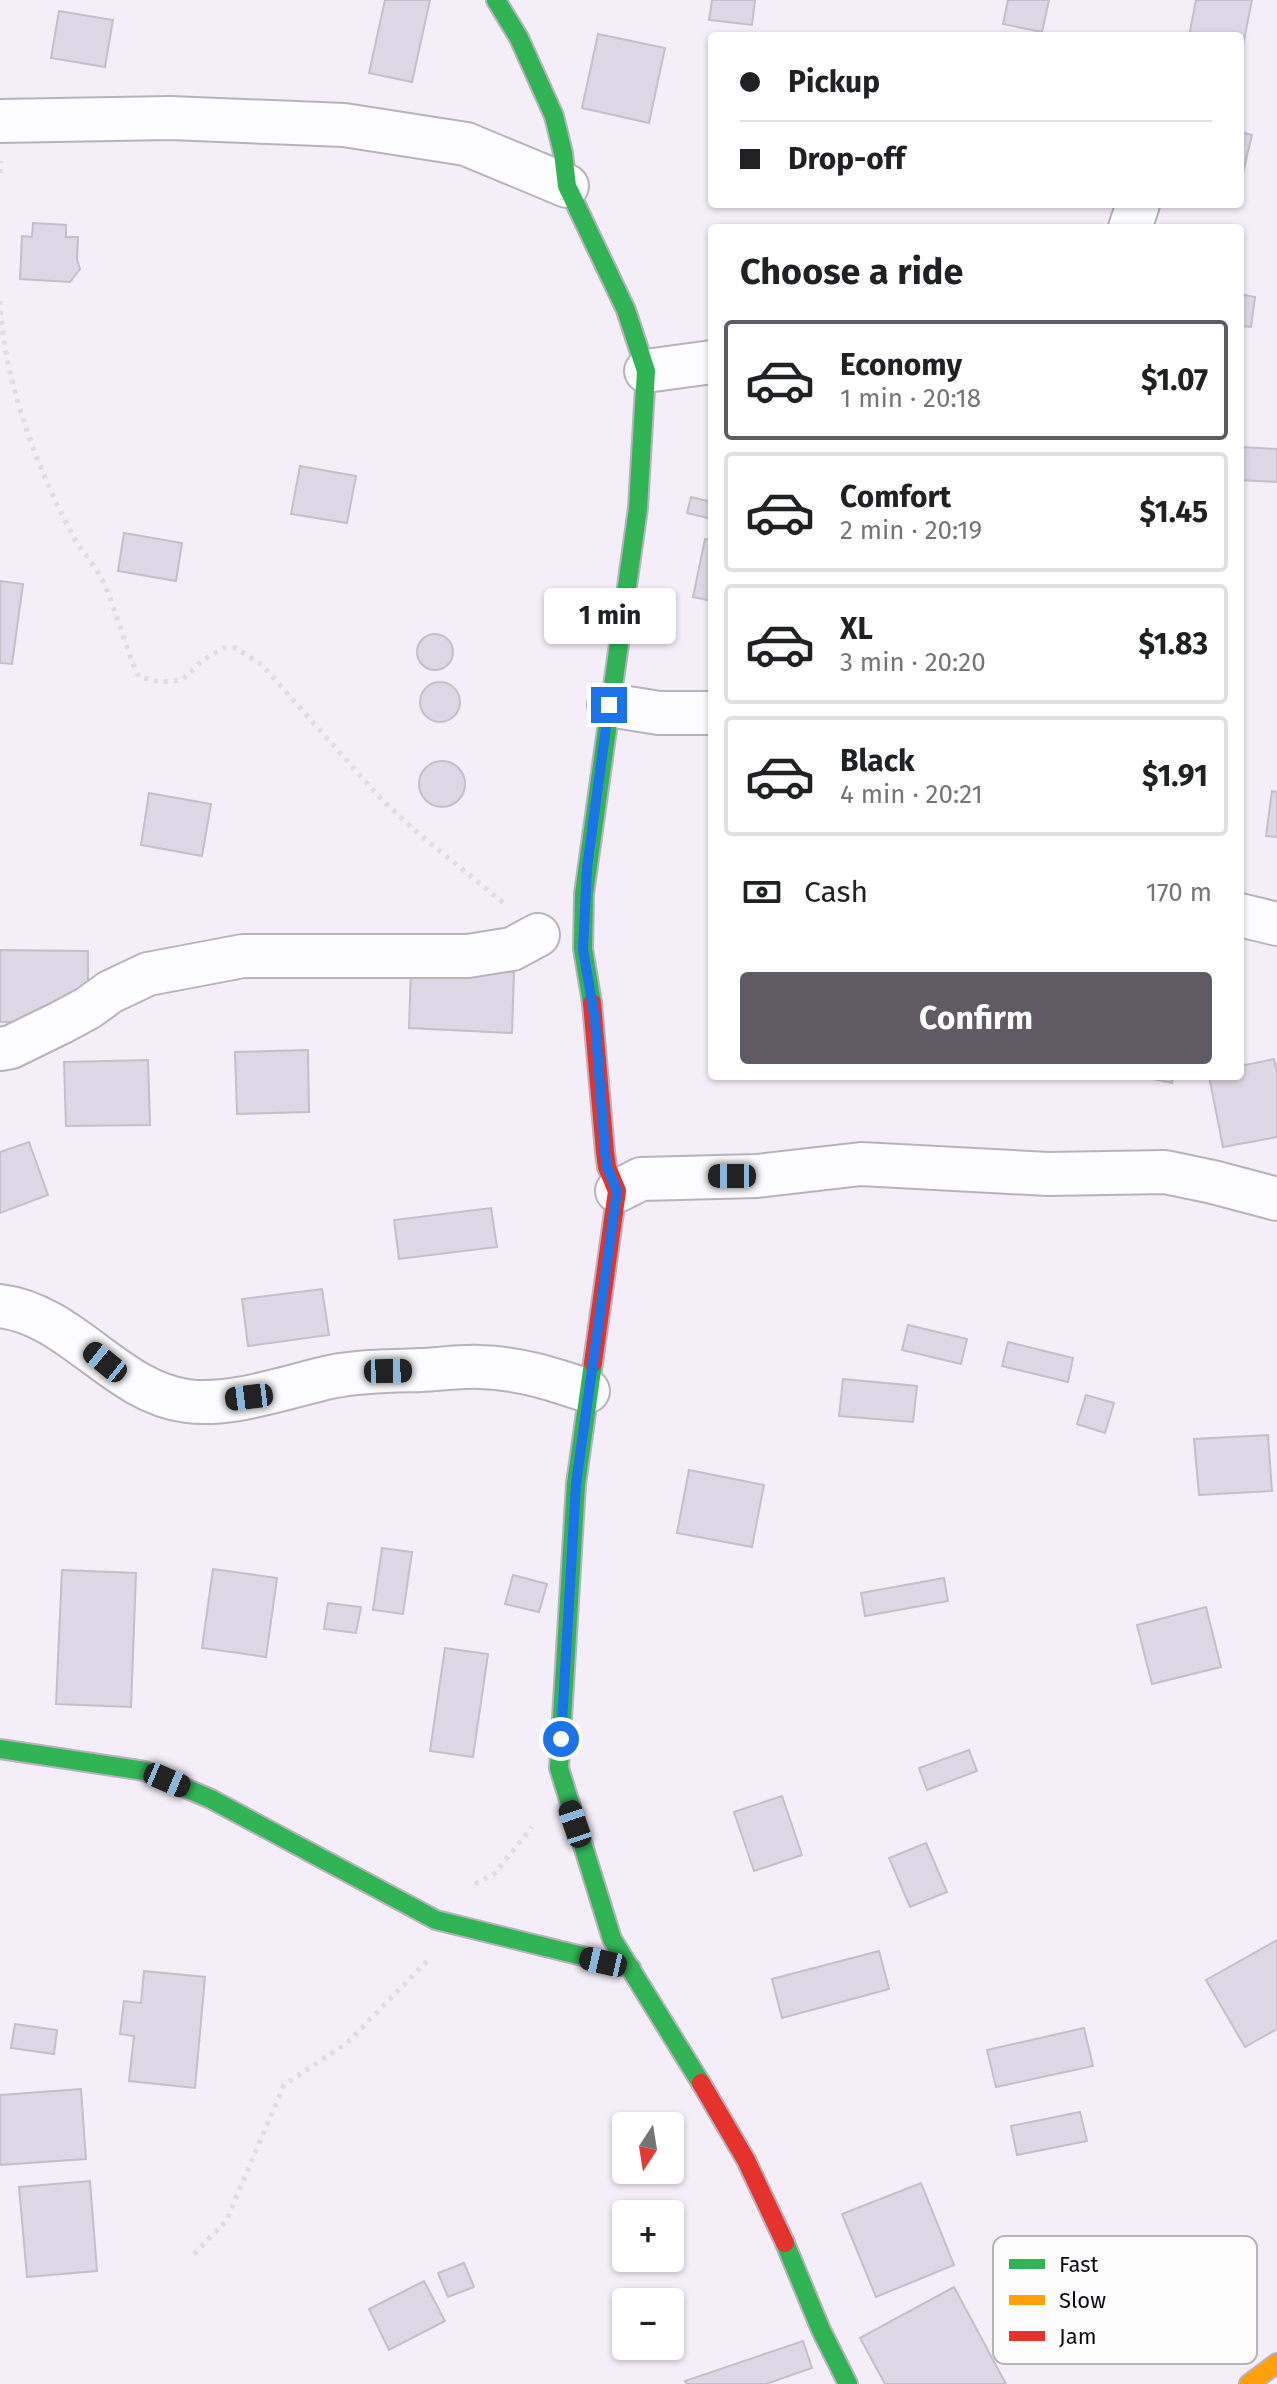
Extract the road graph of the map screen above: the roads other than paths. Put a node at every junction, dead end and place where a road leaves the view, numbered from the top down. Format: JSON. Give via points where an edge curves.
{"nodes":[{"id":1,"x":496,"y":0,"type":"edge"},
{"id":2,"x":0,"y":121,"type":"edge"},
{"id":3,"x":567,"y":186,"type":"junction"},
{"id":4,"x":708,"y":363,"type":"edge"},
{"id":5,"x":646,"y":371,"type":"junction"},
{"id":6,"x":609,"y":705,"type":"junction"},
{"id":7,"x":708,"y":713,"type":"edge"},
{"id":8,"x":1244,"y":916,"type":"edge"},
{"id":9,"x":1277,"y":924,"type":"edge"},
{"id":10,"x":538,"y":935,"type":"road end"},
{"id":11,"x":0,"y":1049,"type":"edge"},
{"id":12,"x":617,"y":1191,"type":"junction"},
{"id":13,"x":1277,"y":1199,"type":"edge"},
{"id":14,"x":0,"y":1306,"type":"edge"},
{"id":15,"x":588,"y":1391,"type":"junction"},
{"id":16,"x":0,"y":1749,"type":"edge"},
{"id":17,"x":631,"y":1968,"type":"junction"},
{"id":18,"x":1277,"y":2363,"type":"edge"},
{"id":19,"x":848,"y":2384,"type":"edge"},
{"id":20,"x":1249,"y":2384,"type":"edge"}],
"edges":[{"from":1,"to":3,"type":"street","via":[[554,116]]},
{"from":2,"to":3,"type":"street","via":[[170,118],[344,125],[466,144]]},
{"from":3,"to":5,"type":"street","via":[[626,310]]},
{"from":4,"to":5,"type":"street"},
{"from":5,"to":6,"type":"street","via":[[638,508]]},
{"from":6,"to":7,"type":"street"},
{"from":6,"to":12,"type":"street","via":[[583,949],[595,1020],[607,1167]]},
{"from":8,"to":9,"type":"street"},
{"from":10,"to":11,"type":"street","via":[[512,949],[468,956],[243,956],[177,967],[148,974]]},
{"from":12,"to":13,"type":"street","via":[[641,1179],[757,1176],[861,1164],[1048,1174],[1165,1172]]},
{"from":12,"to":15,"type":"street"},
{"from":14,"to":15,"type":"street","via":[[20,1308],[42,1320],[166,1398],[191,1402],[249,1397],[354,1373],[452,1367],[514,1370]]},
{"from":15,"to":17,"type":"street","via":[[576,1484],[559,1768],[612,1939]]},
{"from":16,"to":17,"type":"street","via":[[145,1771],[288,1838],[436,1920]]},
{"from":17,"to":19,"type":"street","via":[[746,2160]]},
{"from":18,"to":20,"type":"street"}]}
